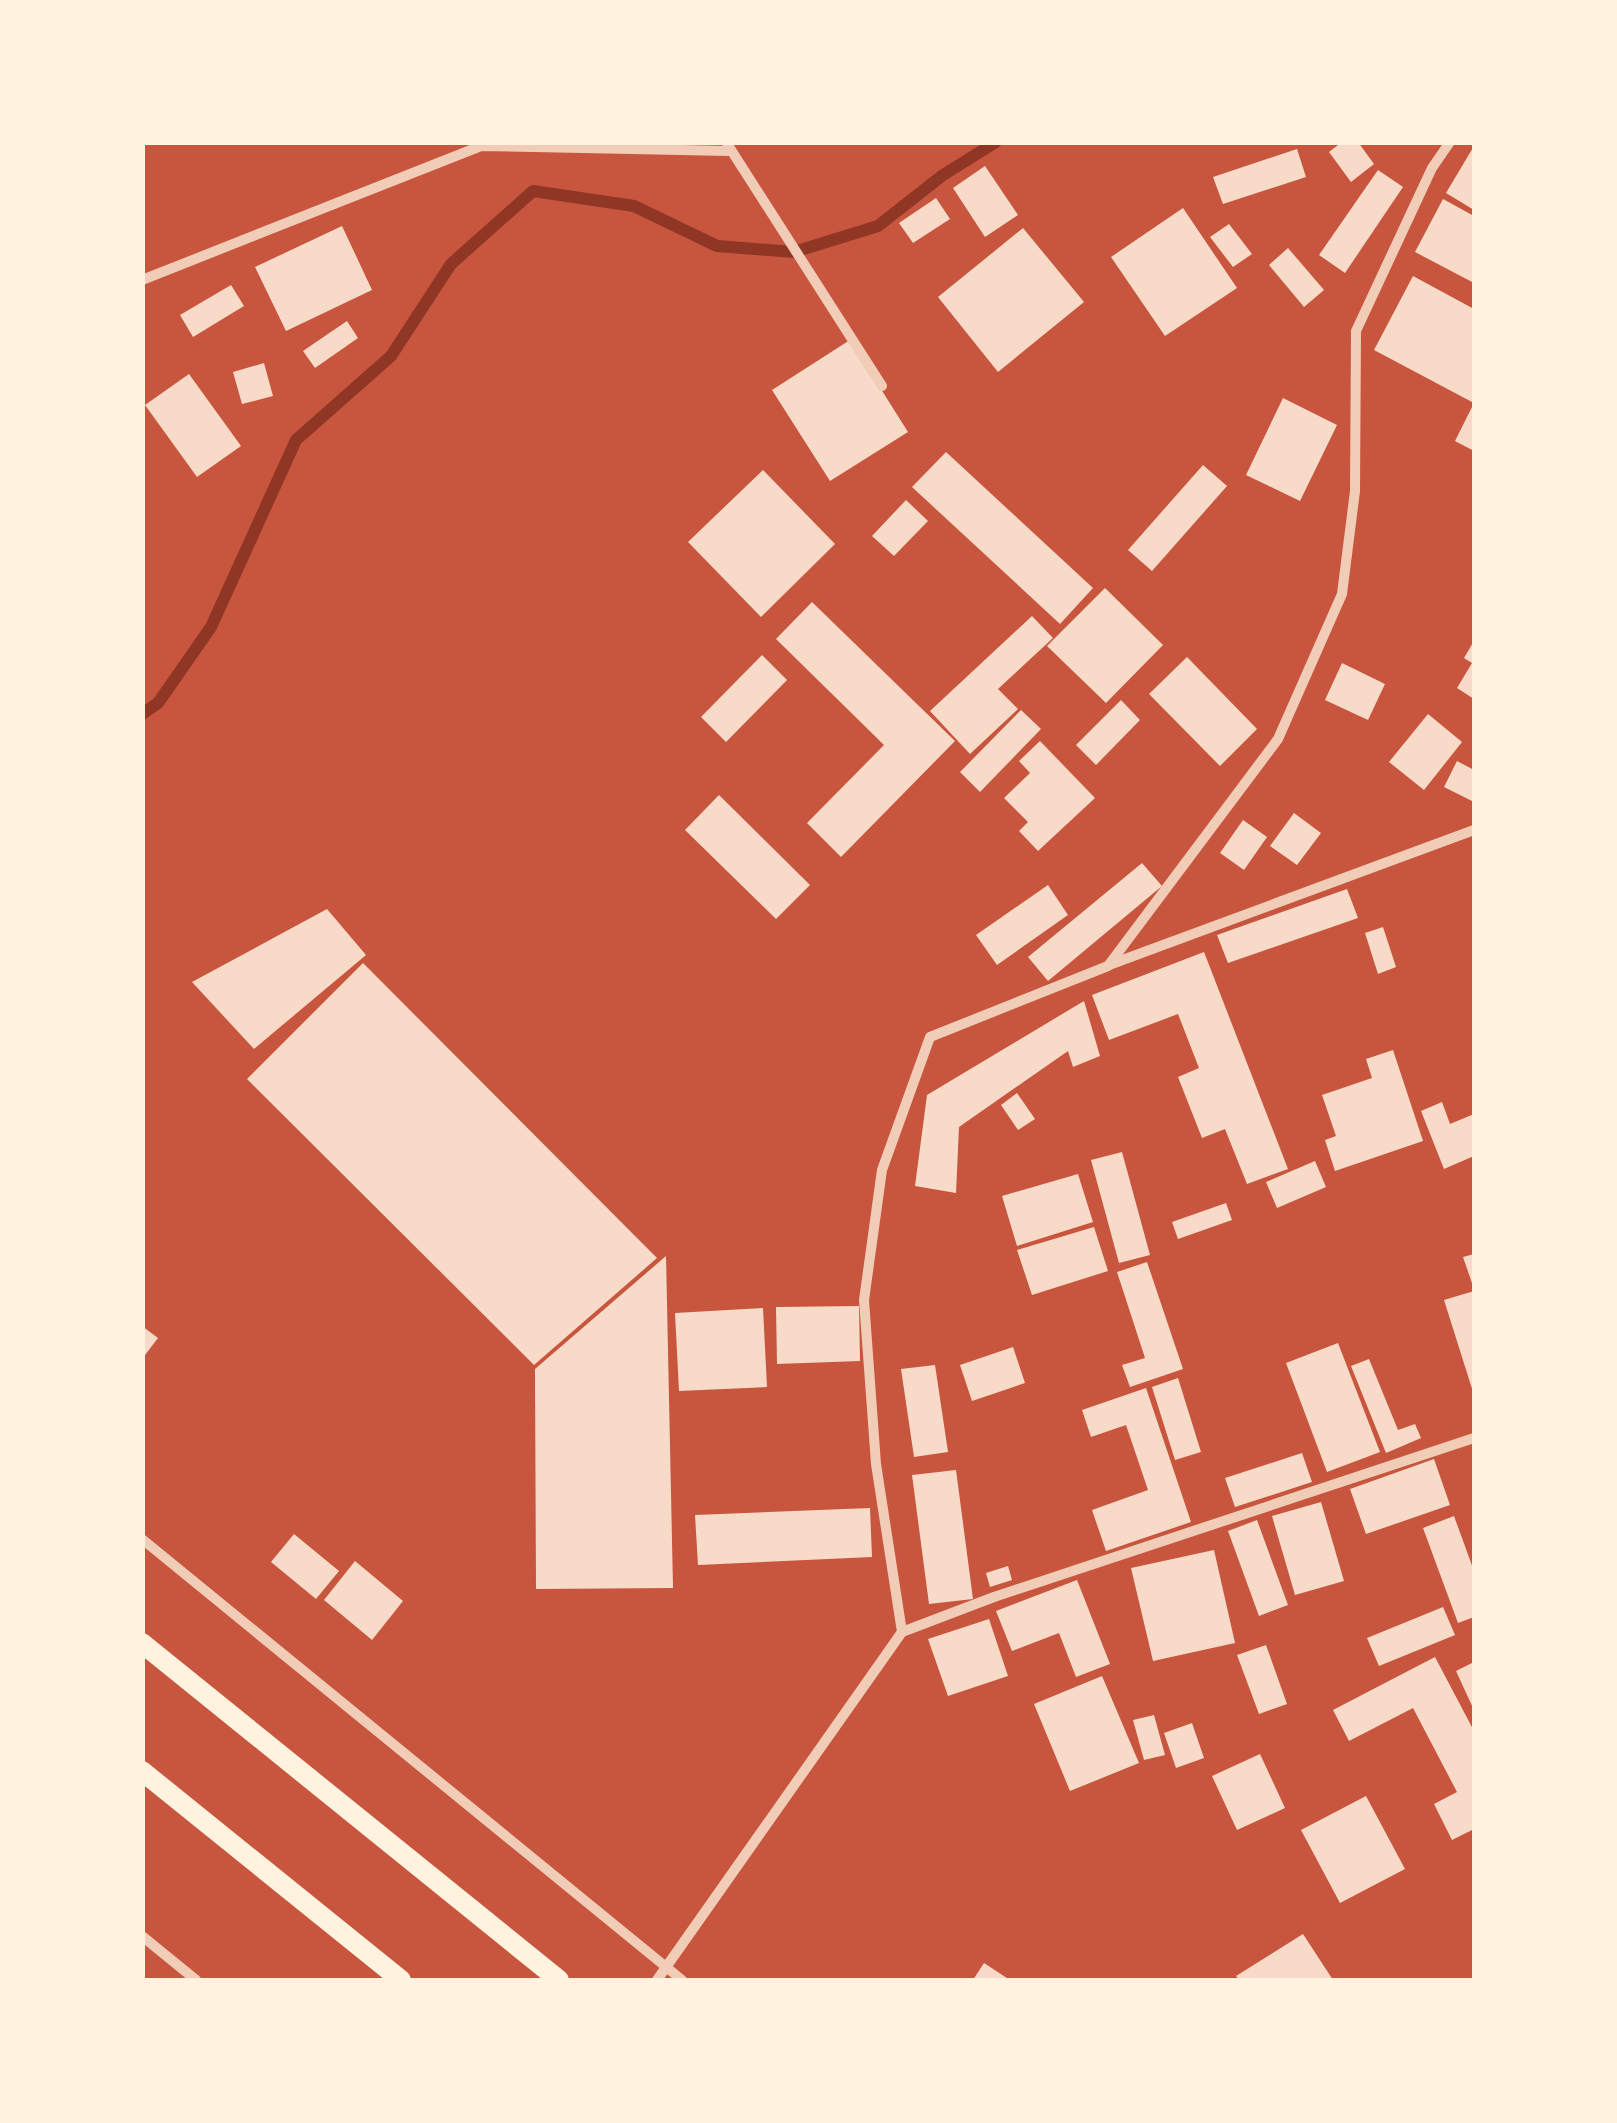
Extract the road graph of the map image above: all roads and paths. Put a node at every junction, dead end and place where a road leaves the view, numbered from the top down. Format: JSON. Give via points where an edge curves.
{"nodes":[{"id":1,"x":1450,"y":142,"type":"edge"},
{"id":2,"x":728,"y":147,"type":"edge"},
{"id":3,"x":142,"y":280,"type":"edge"},
{"id":4,"x":882,"y":386,"type":"dead end"},
{"id":5,"x":1474,"y":830,"type":"edge"},
{"id":6,"x":1108,"y":966,"type":"junction"},
{"id":7,"x":1474,"y":1438,"type":"edge"},
{"id":8,"x":142,"y":1540,"type":"edge"},
{"id":9,"x":902,"y":1632,"type":"junction"},
{"id":10,"x":142,"y":1643,"type":"edge"},
{"id":11,"x":142,"y":1771,"type":"edge"},
{"id":12,"x":142,"y":1936,"type":"edge"},
{"id":13,"x":667,"y":1967,"type":"junction"},
{"id":14,"x":196,"y":1980,"type":"edge"},
{"id":15,"x":401,"y":1980,"type":"edge"},
{"id":16,"x":559,"y":1980,"type":"edge"},
{"id":17,"x":657,"y":1980,"type":"edge"},
{"id":18,"x":682,"y":1980,"type":"edge"}],
"edges":[{"from":1,"to":6,"type":"street","via":[[1356,330],[1355,491],[1342,594],[1278,739]]},
{"from":2,"to":3,"type":"street","via":[[481,146]]},
{"from":2,"to":4,"type":"street"},
{"from":5,"to":6,"type":"street"},
{"from":6,"to":9,"type":"street","via":[[930,1037],[882,1170],[864,1300],[876,1464]]},
{"from":7,"to":9,"type":"street"},
{"from":8,"to":13,"type":"street"},
{"from":9,"to":13,"type":"street"},
{"from":10,"to":16,"type":"main road"},
{"from":11,"to":15,"type":"main road"},
{"from":12,"to":14,"type":"street"},
{"from":13,"to":17,"type":"street"},
{"from":13,"to":18,"type":"street"}]}
